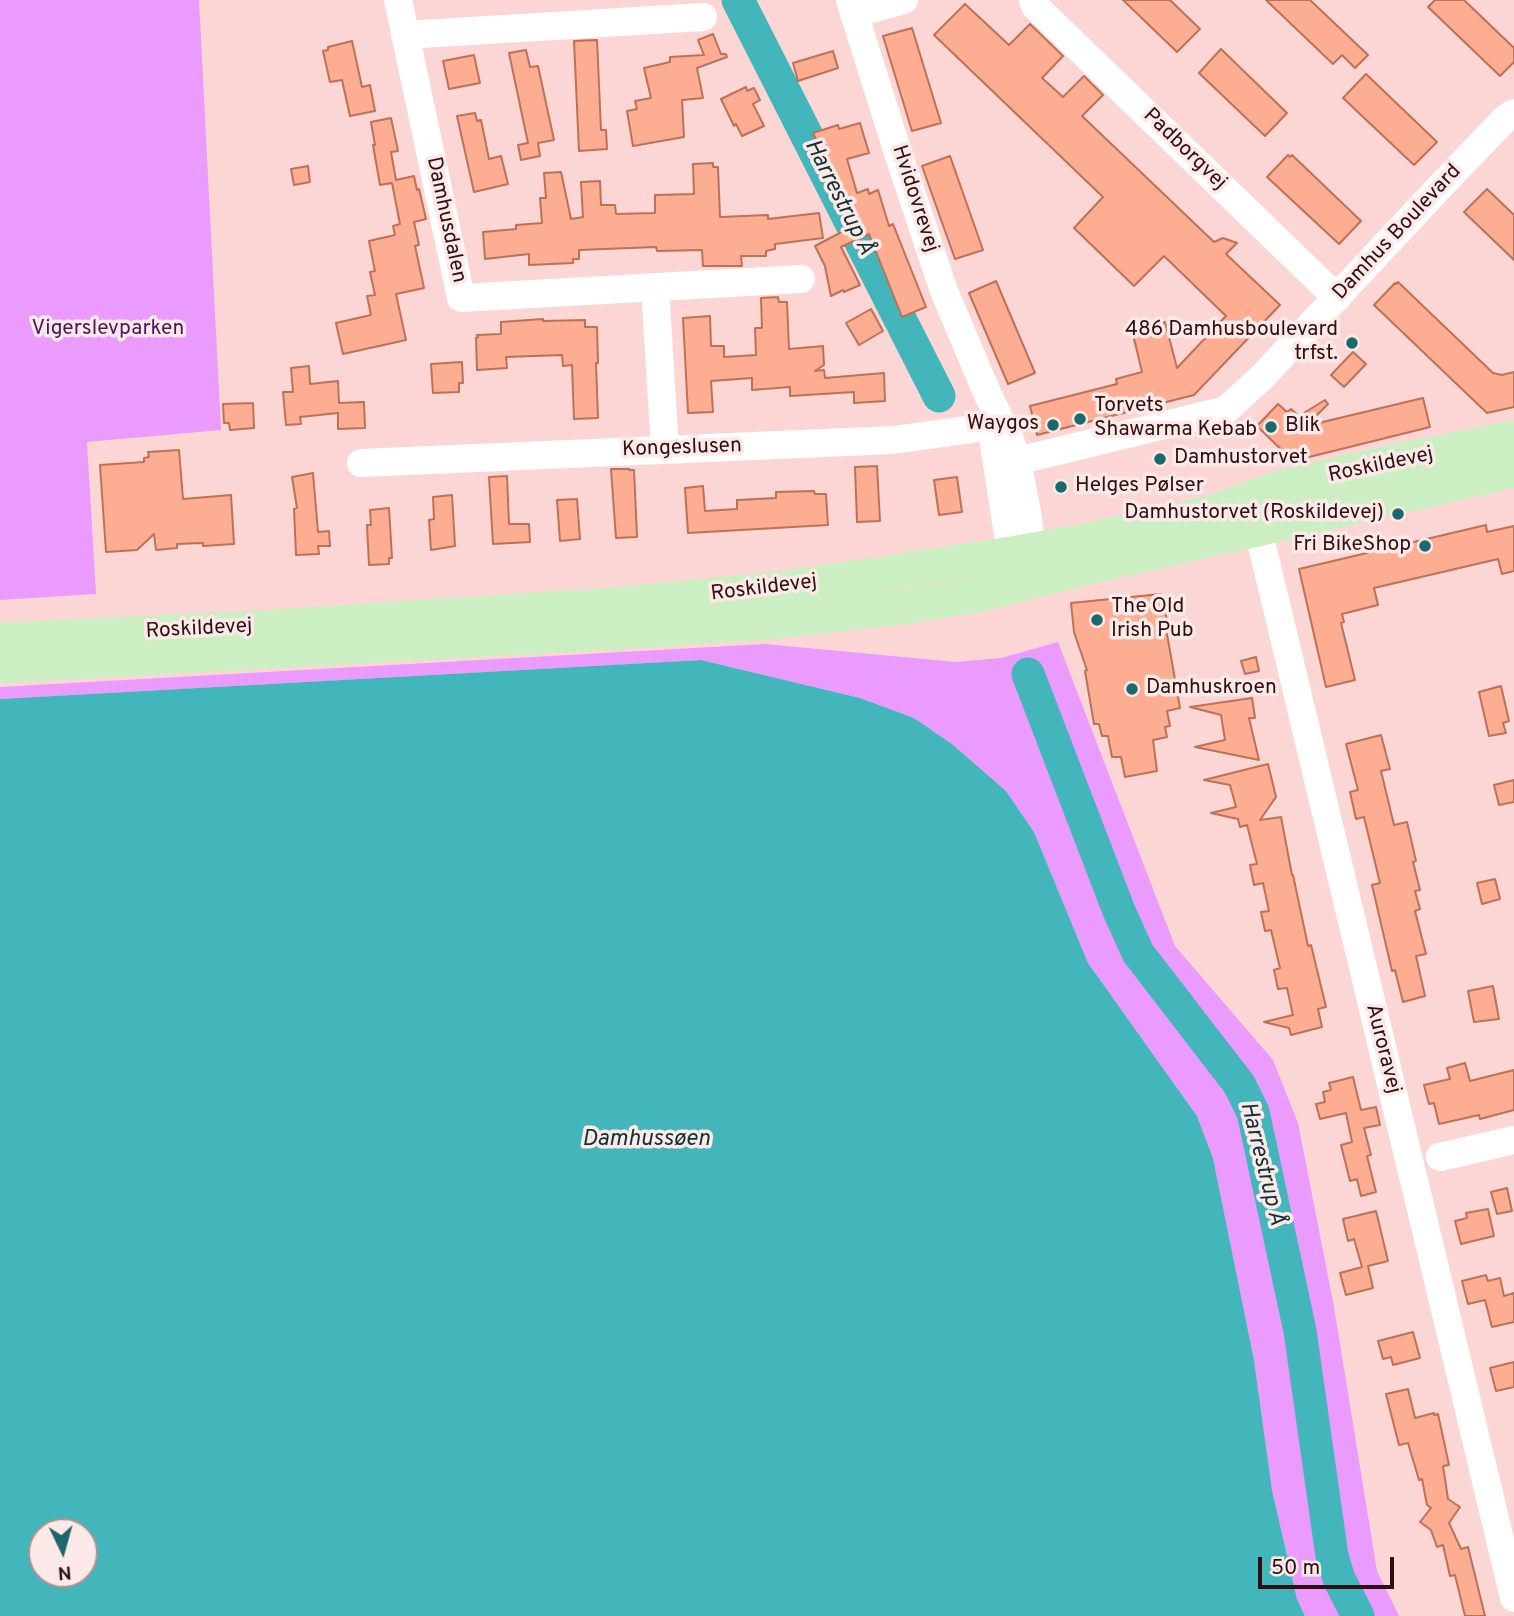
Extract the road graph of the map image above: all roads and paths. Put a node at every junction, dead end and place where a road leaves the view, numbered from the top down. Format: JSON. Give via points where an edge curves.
{"nodes":[{"id":1,"x":398,"y":0,"type":"edge"},
{"id":2,"x":904,"y":0,"type":"edge"},
{"id":3,"x":1033,"y":0,"type":"edge"},
{"id":4,"x":852,"y":7,"type":"edge"},
{"id":5,"x":703,"y":17,"type":"dead end"},
{"id":6,"x":405,"y":35,"type":"junction"},
{"id":7,"x":1511,"y":112,"type":"edge"},
{"id":8,"x":801,"y":279,"type":"dead end"},
{"id":9,"x":655,"y":287,"type":"junction"},
{"id":10,"x":1337,"y":298,"type":"junction"},
{"id":11,"x":997,"y":424,"type":"junction"},
{"id":12,"x":1514,"y":438,"type":"edge"},
{"id":13,"x":665,"y":450,"type":"junction"},
{"id":14,"x":1017,"y":461,"type":"junction"},
{"id":15,"x":361,"y":463,"type":"dead end"},
{"id":16,"x":1514,"y":470,"type":"edge"},
{"id":17,"x":1254,"y":514,"type":"junction"},
{"id":18,"x":1027,"y":562,"type":"junction"},
{"id":19,"x":0,"y":640,"type":"edge"},
{"id":20,"x":0,"y":666,"type":"edge"},
{"id":21,"x":1514,"y":1140,"type":"edge"},
{"id":22,"x":1440,"y":1157,"type":"dead end"},
{"id":23,"x":1514,"y":1598,"type":"edge"}],
"edges":[{"from":1,"to":6,"type":"street","name":"Damhusdalen"},
{"from":2,"to":4,"type":"street"},
{"from":3,"to":10,"type":"street","name":"Padborgvej"},
{"from":4,"to":11,"type":"street","name":"Hvidovrevej","via":[[944,291]]},
{"from":5,"to":6,"type":"street"},
{"from":6,"to":9,"type":"street","name":"Damhusdalen","via":[[461,298]]},
{"from":7,"to":10,"type":"street","name":"Damhus Boulevard"},
{"from":8,"to":9,"type":"street","name":"Damhusdalen"},
{"from":9,"to":13,"type":"street"},
{"from":10,"to":14,"type":"street","name":"Damhus Boulevard","via":[[1226,410]]},
{"from":11,"to":13,"type":"street","name":"Kongeslusen","via":[[893,440]]},
{"from":11,"to":14,"type":"street","name":"Hvidovrevej"},
{"from":11,"to":18,"type":"street","name":"Hvidovrevej"},
{"from":12,"to":17,"type":"main road","name":"Roskildevej","via":[[1282,487]]},
{"from":13,"to":15,"type":"street","name":"Kongeslusen"},
{"from":14,"to":18,"type":"street","name":"Hvidovrevej"},
{"from":16,"to":17,"type":"main road","name":"Roskildevej"},
{"from":17,"to":18,"type":"main road","name":"Roskildevej","via":[[1084,568]]},
{"from":17,"to":23,"type":"street","name":"Auroravej"},
{"from":18,"to":19,"type":"main road","name":"Roskildevej","via":[[626,604]]},
{"from":18,"to":20,"type":"main road","name":"Roskildevej","via":[[977,595],[768,622]]},
{"from":21,"to":22,"type":"street"}]}
